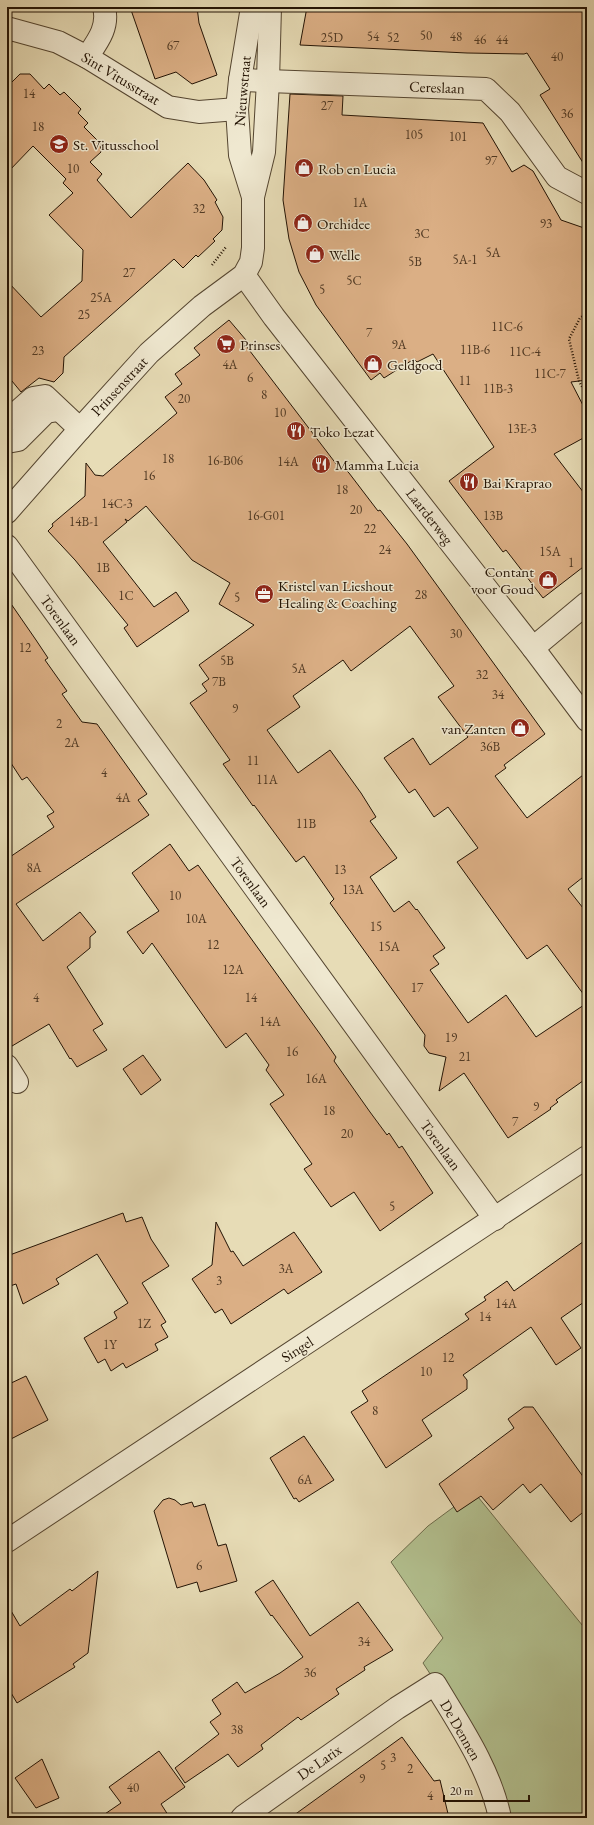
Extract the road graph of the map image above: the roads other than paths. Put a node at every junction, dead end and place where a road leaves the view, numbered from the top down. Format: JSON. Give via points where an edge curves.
{"nodes":[{"id":1,"x":104,"y":7,"type":"edge"},
{"id":2,"x":252,"y":7,"type":"edge"},
{"id":3,"x":270,"y":7,"type":"edge"},
{"id":4,"x":7,"y":28,"type":"edge"},
{"id":5,"x":87,"y":57,"type":"junction"},
{"id":6,"x":240,"y":80,"type":"junction"},
{"id":7,"x":268,"y":81,"type":"junction"},
{"id":8,"x":237,"y":109,"type":"junction"},
{"id":9,"x":587,"y":193,"type":"edge"},
{"id":10,"x":253,"y":197,"type":"junction"},
{"id":11,"x":244,"y":275,"type":"junction"},
{"id":12,"x":52,"y":403,"type":"junction"},
{"id":13,"x":7,"y":421,"type":"edge"},
{"id":14,"x":80,"y":429,"type":"junction"},
{"id":15,"x":7,"y":442,"type":"edge"},
{"id":16,"x":7,"y":512,"type":"edge"},
{"id":17,"x":7,"y":546,"type":"edge"},
{"id":18,"x":587,"y":603,"type":"edge"},
{"id":19,"x":533,"y":648,"type":"junction"},
{"id":20,"x":587,"y":720,"type":"edge"},
{"id":21,"x":587,"y":1157,"type":"edge"},
{"id":22,"x":494,"y":1219,"type":"junction"},
{"id":23,"x":7,"y":1541,"type":"edge"},
{"id":24,"x":397,"y":1708,"type":"joint"},
{"id":25,"x":242,"y":1818,"type":"edge"},
{"id":26,"x":500,"y":1818,"type":"edge"}],
"edges":[{"from":1,"to":5,"type":"street","via":[[105,25]]},
{"from":2,"to":6,"type":"street","name":"Nieuwstraat"},
{"from":3,"to":7,"type":"street","name":"Nieuwstraat"},
{"from":4,"to":5,"type":"street","name":"Sint Vitusstraat","via":[[58,42]]},
{"from":5,"to":8,"type":"street","name":"Sint Vitusstraat","via":[[168,107],[198,112]]},
{"from":6,"to":7,"type":"street","name":"Cereslaan"},
{"from":6,"to":8,"type":"street","name":"Nieuwstraat"},
{"from":7,"to":9,"type":"street","name":"Cereslaan","via":[[486,89],[510,112],[557,177]]},
{"from":7,"to":10,"type":"street","name":"Nieuwstraat","via":[[264,152]]},
{"from":8,"to":10,"type":"street","name":"Nieuwstraat","via":[[240,155]]},
{"from":10,"to":11,"type":"street","name":"Nieuwstraat","via":[[253,248],[251,262]]},
{"from":11,"to":14,"type":"street","name":"Prinsenstraat","via":[[202,306],[149,353]]},
{"from":11,"to":19,"type":"street","name":"Laarderweg","via":[[274,317]]},
{"from":12,"to":13,"type":"street","via":[[33,398]]},
{"from":12,"to":14,"type":"street"},
{"from":12,"to":15,"type":"street","via":[[18,440]]},
{"from":14,"to":16,"type":"street","name":"Prinsenstraat"},
{"from":17,"to":22,"type":"street","name":"Torenlaan"},
{"from":18,"to":19,"type":"street"},
{"from":19,"to":20,"type":"street","name":"Laarderweg"},
{"from":21,"to":22,"type":"street","name":"Singel"},
{"from":22,"to":23,"type":"street","name":"Singel"},
{"from":24,"to":25,"type":"street","name":"De Larix"},
{"from":24,"to":26,"type":"street","name":"De Dennen","via":[[434,1684],[478,1756]]}]}
